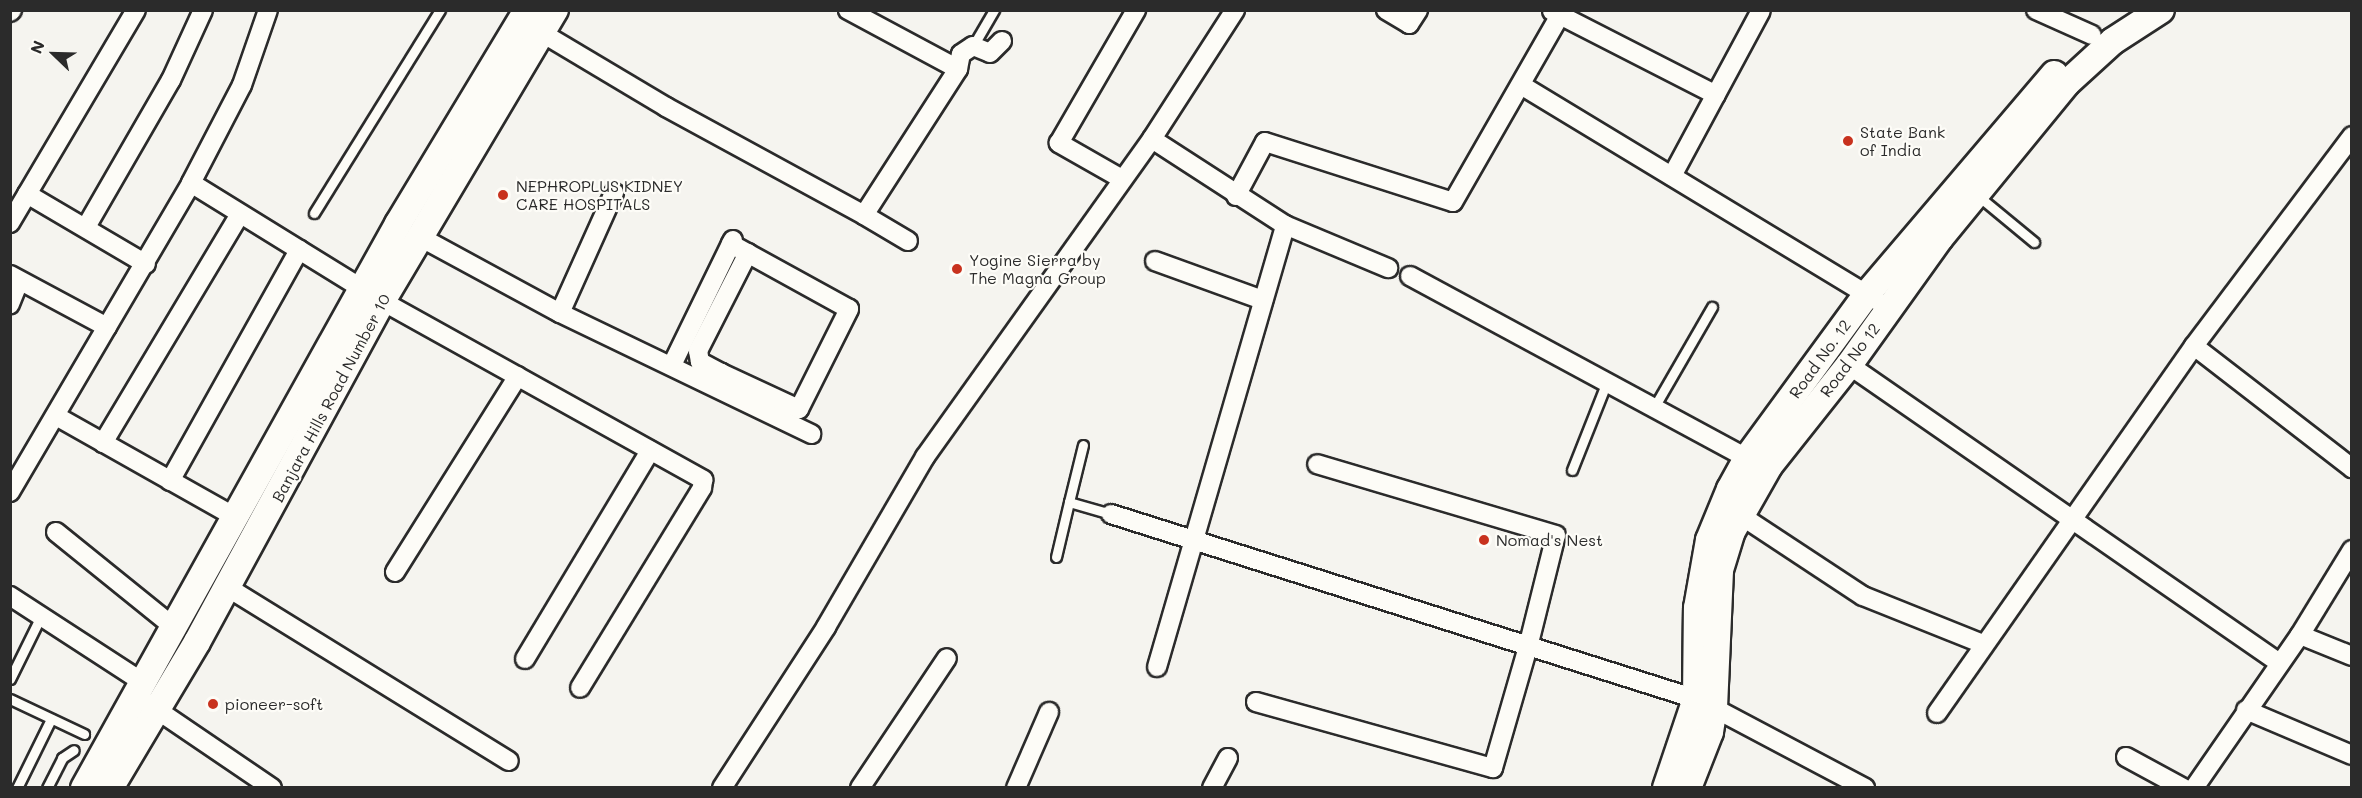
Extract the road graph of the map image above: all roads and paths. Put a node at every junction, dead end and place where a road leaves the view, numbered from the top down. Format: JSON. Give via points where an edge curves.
{"nodes":[{"id":1,"x":136,"y":10,"type":"edge"},
{"id":2,"x":203,"y":10,"type":"edge"},
{"id":3,"x":268,"y":10,"type":"edge"},
{"id":4,"x":440,"y":10,"type":"edge"},
{"id":5,"x":555,"y":10,"type":"edge"},
{"id":6,"x":994,"y":10,"type":"edge"},
{"id":7,"x":1136,"y":10,"type":"edge"},
{"id":8,"x":1235,"y":10,"type":"edge"},
{"id":9,"x":1386,"y":10,"type":"edge"},
{"id":10,"x":1418,"y":10,"type":"edge"},
{"id":11,"x":2036,"y":10,"type":"edge"},
{"id":12,"x":2128,"y":10,"type":"edge"},
{"id":13,"x":2161,"y":10,"type":"edge"},
{"id":14,"x":1558,"y":12,"type":"edge"},
{"id":15,"x":1761,"y":12,"type":"edge"},
{"id":16,"x":858,"y":14,"type":"edge"},
{"id":17,"x":530,"y":21,"type":"edge"},
{"id":18,"x":2092,"y":35,"type":"junction"},
{"id":19,"x":1002,"y":41,"type":"dead end"},
{"id":20,"x":973,"y":46,"type":"junction"},
{"id":21,"x":958,"y":69,"type":"junction"},
{"id":22,"x":1521,"y":85,"type":"junction"},
{"id":23,"x":1716,"y":95,"type":"junction"},
{"id":24,"x":2352,"y":136,"type":"edge"},
{"id":25,"x":1152,"y":139,"type":"junction"},
{"id":26,"x":1672,"y":176,"type":"junction"},
{"id":27,"x":1122,"y":179,"type":"junction"},
{"id":28,"x":191,"y":183,"type":"junction"},
{"id":29,"x":614,"y":193,"type":"dead end"},
{"id":30,"x":27,"y":194,"type":"junction"},
{"id":31,"x":1976,"y":194,"type":"junction"},
{"id":32,"x":1236,"y":196,"type":"junction"},
{"id":33,"x":314,"y":213,"type":"dead end"},
{"id":34,"x":240,"y":214,"type":"junction"},
{"id":35,"x":864,"y":215,"type":"junction"},
{"id":36,"x":10,"y":223,"type":"edge"},
{"id":37,"x":1285,"y":225,"type":"junction"},
{"id":38,"x":86,"y":227,"type":"junction"},
{"id":39,"x":420,"y":237,"type":"junction"},
{"id":40,"x":908,"y":241,"type":"dead end"},
{"id":41,"x":2034,"y":242,"type":"dead end"},
{"id":42,"x":299,"y":250,"type":"junction"},
{"id":43,"x":748,"y":253,"type":"junction"},
{"id":44,"x":1155,"y":261,"type":"dead end"},
{"id":45,"x":146,"y":264,"type":"junction"},
{"id":46,"x":1388,"y":268,"type":"dead end"},
{"id":47,"x":1410,"y":276,"type":"dead end"},
{"id":48,"x":10,"y":277,"type":"edge"},
{"id":49,"x":1867,"y":294,"type":"junction"},
{"id":50,"x":373,"y":296,"type":"junction"},
{"id":51,"x":1263,"y":300,"type":"junction"},
{"id":52,"x":10,"y":304,"type":"edge"},
{"id":53,"x":1712,"y":307,"type":"dead end"},
{"id":54,"x":1890,"y":308,"type":"junction"},
{"id":55,"x":560,"y":313,"type":"junction"},
{"id":56,"x":107,"y":327,"type":"junction"},
{"id":57,"x":2194,"y":346,"type":"junction"},
{"id":58,"x":672,"y":365,"type":"junction"},
{"id":59,"x":1849,"y":365,"type":"junction"},
{"id":60,"x":518,"y":376,"type":"junction"},
{"id":61,"x":718,"y":379,"type":"junction"},
{"id":62,"x":1606,"y":384,"type":"junction"},
{"id":63,"x":1653,"y":409,"type":"junction"},
{"id":64,"x":56,"y":416,"type":"junction"},
{"id":65,"x":811,"y":434,"type":"dead end"},
{"id":66,"x":103,"y":443,"type":"junction"},
{"id":67,"x":1083,"y":445,"type":"dead end"},
{"id":68,"x":650,"y":451,"type":"junction"},
{"id":69,"x":1747,"y":458,"type":"junction"},
{"id":70,"x":1317,"y":464,"type":"dead end"},
{"id":71,"x":2352,"y":468,"type":"edge"},
{"id":72,"x":1572,"y":470,"type":"dead end"},
{"id":73,"x":170,"y":481,"type":"junction"},
{"id":74,"x":10,"y":492,"type":"edge"},
{"id":75,"x":1069,"y":502,"type":"junction"},
{"id":76,"x":1111,"y":514,"type":"joint"},
{"id":77,"x":1740,"y":515,"type":"junction"},
{"id":78,"x":237,"y":518,"type":"junction"},
{"id":79,"x":2072,"y":519,"type":"junction"},
{"id":80,"x":56,"y":532,"type":"dead end"},
{"id":81,"x":1194,"y":541,"type":"junction"},
{"id":82,"x":2352,"y":550,"type":"edge"},
{"id":83,"x":1056,"y":557,"type":"dead end"},
{"id":84,"x":395,"y":572,"type":"dead end"},
{"id":85,"x":227,"y":587,"type":"junction"},
{"id":86,"x":10,"y":596,"type":"edge"},
{"id":87,"x":40,"y":616,"type":"junction"},
{"id":88,"x":176,"y":629,"type":"junction"},
{"id":89,"x":2300,"y":635,"type":"junction"},
{"id":90,"x":1983,"y":644,"type":"junction"},
{"id":91,"x":1528,"y":647,"type":"junction"},
{"id":92,"x":2352,"y":656,"type":"edge"},
{"id":93,"x":946,"y":658,"type":"dead end"},
{"id":94,"x":525,"y":659,"type":"dead end"},
{"id":95,"x":2278,"y":662,"type":"junction"},
{"id":96,"x":1157,"y":666,"type":"dead end"},
{"id":97,"x":10,"y":679,"type":"edge"},
{"id":98,"x":580,"y":688,"type":"dead end"},
{"id":99,"x":143,"y":695,"type":"junction"},
{"id":100,"x":12,"y":702,"type":"edge"},
{"id":101,"x":1256,"y":702,"type":"dead end"},
{"id":102,"x":1705,"y":704,"type":"junction"},
{"id":103,"x":2246,"y":710,"type":"junction"},
{"id":104,"x":1049,"y":712,"type":"dead end"},
{"id":105,"x":1937,"y":713,"type":"dead end"},
{"id":106,"x":51,"y":719,"type":"junction"},
{"id":107,"x":84,"y":734,"type":"dead end"},
{"id":108,"x":74,"y":750,"type":"dead end"},
{"id":109,"x":2352,"y":755,"type":"edge"},
{"id":110,"x":2126,"y":757,"type":"dead end"},
{"id":111,"x":1228,"y":758,"type":"dead end"},
{"id":112,"x":509,"y":760,"type":"dead end"},
{"id":113,"x":17,"y":788,"type":"edge"},
{"id":114,"x":47,"y":788,"type":"edge"},
{"id":115,"x":84,"y":788,"type":"edge"},
{"id":116,"x":110,"y":788,"type":"edge"},
{"id":117,"x":272,"y":788,"type":"edge"},
{"id":118,"x":722,"y":788,"type":"edge"},
{"id":119,"x":860,"y":788,"type":"edge"},
{"id":120,"x":1016,"y":788,"type":"edge"},
{"id":121,"x":1212,"y":788,"type":"edge"},
{"id":122,"x":1666,"y":788,"type":"edge"},
{"id":123,"x":1688,"y":788,"type":"edge"},
{"id":124,"x":1865,"y":788,"type":"edge"},
{"id":125,"x":2183,"y":788,"type":"edge"},
{"id":126,"x":2194,"y":788,"type":"edge"}],
"edges":[{"from":1,"to":30,"type":"street"},
{"from":2,"to":38,"type":"street","via":[[171,80]]},
{"from":3,"to":28,"type":"street","via":[[242,85]]},
{"from":4,"to":33,"type":"lane"},
{"from":5,"to":17,"type":"main road","name":"Banjara Hills Road Number 10"},
{"from":6,"to":20,"type":"lane"},
{"from":7,"to":27,"type":"street","via":[[1059,143]]},
{"from":8,"to":25,"type":"street"},
{"from":9,"to":10,"type":"street","via":[[1409,24]]},
{"from":11,"to":18,"type":"street"},
{"from":12,"to":18,"type":"main road","name":"Road No. 12"},
{"from":13,"to":31,"type":"main road","name":"Road No 12","via":[[2090,60]]},
{"from":14,"to":22,"type":"street"},
{"from":14,"to":23,"type":"street"},
{"from":15,"to":23,"type":"street"},
{"from":16,"to":21,"type":"street"},
{"from":17,"to":35,"type":"street","via":[[666,107]]},
{"from":17,"to":39,"type":"main road","name":"Banjara Hills Road Number 10"},
{"from":17,"to":50,"type":"main road","name":"Banjara Hills Road Number 10","via":[[398,224]]},
{"from":18,"to":49,"type":"main road","name":"Road No. 12","via":[[2022,108]]},
{"from":19,"to":20,"type":"street","via":[[990,53]]},
{"from":20,"to":21,"type":"street","via":[[961,54]]},
{"from":21,"to":35,"type":"street"},
{"from":22,"to":26,"type":"street"},
{"from":22,"to":32,"type":"street","via":[[1453,202],[1265,142]]},
{"from":23,"to":26,"type":"street"},
{"from":24,"to":57,"type":"street"},
{"from":25,"to":27,"type":"street"},
{"from":25,"to":32,"type":"street"},
{"from":26,"to":49,"type":"street"},
{"from":27,"to":118,"type":"street","via":[[926,457],[826,627]]},
{"from":28,"to":34,"type":"street"},
{"from":28,"to":45,"type":"street"},
{"from":29,"to":55,"type":"street"},
{"from":30,"to":36,"type":"street"},
{"from":30,"to":38,"type":"street"},
{"from":31,"to":41,"type":"lane"},
{"from":31,"to":54,"type":"main road","name":"Road No 12"},
{"from":32,"to":37,"type":"street"},
{"from":34,"to":42,"type":"street"},
{"from":34,"to":66,"type":"street"},
{"from":35,"to":40,"type":"street"},
{"from":37,"to":46,"type":"street"},
{"from":37,"to":51,"type":"street"},
{"from":38,"to":45,"type":"street"},
{"from":39,"to":50,"type":"main road","name":"Banjara Hills Road Number 10"},
{"from":39,"to":55,"type":"street"},
{"from":42,"to":50,"type":"street"},
{"from":42,"to":73,"type":"street"},
{"from":43,"to":58,"type":"street","via":[[732,242]]},
{"from":43,"to":61,"type":"street","via":[[698,351],[700,362]]},
{"from":43,"to":61,"type":"street","via":[[846,305],[848,316],[799,409]]},
{"from":44,"to":51,"type":"street"},
{"from":45,"to":56,"type":"street"},
{"from":47,"to":62,"type":"street"},
{"from":48,"to":52,"type":"street","via":[[18,284]]},
{"from":48,"to":56,"type":"street"},
{"from":49,"to":54,"type":"street"},
{"from":49,"to":69,"type":"main road","name":"Road No. 12"},
{"from":50,"to":60,"type":"street"},
{"from":50,"to":78,"type":"main road","name":"Banjara Hills Road Number 10"},
{"from":50,"to":85,"type":"main road","name":"Banjara Hills Road Number 10"},
{"from":51,"to":81,"type":"street"},
{"from":53,"to":63,"type":"lane"},
{"from":54,"to":59,"type":"main road","name":"Road No 12"},
{"from":55,"to":58,"type":"street"},
{"from":56,"to":64,"type":"street"},
{"from":57,"to":71,"type":"street"},
{"from":57,"to":79,"type":"street"},
{"from":58,"to":61,"type":"street"},
{"from":59,"to":77,"type":"main road","name":"Road No 12","via":[[1769,466]]},
{"from":59,"to":79,"type":"street"},
{"from":60,"to":68,"type":"street"},
{"from":60,"to":84,"type":"street"},
{"from":61,"to":65,"type":"street"},
{"from":62,"to":63,"type":"street"},
{"from":62,"to":72,"type":"lane"},
{"from":63,"to":69,"type":"street"},
{"from":64,"to":66,"type":"street"},
{"from":64,"to":74,"type":"street"},
{"from":66,"to":73,"type":"street"},
{"from":67,"to":75,"type":"lane"},
{"from":68,"to":94,"type":"street"},
{"from":68,"to":98,"type":"street","via":[[694,473],[703,480],[702,488]]},
{"from":69,"to":102,"type":"main road","name":"Road No. 12","via":[[1709,540],[1697,608]]},
{"from":70,"to":91,"type":"street","via":[[1556,535]]},
{"from":73,"to":78,"type":"street"},
{"from":75,"to":76,"type":"lane"},
{"from":75,"to":83,"type":"lane"},
{"from":76,"to":81,"type":"street"},
{"from":77,"to":90,"type":"street","via":[[1863,596]]},
{"from":77,"to":102,"type":"main road","name":"Road No 12","via":[[1720,570]]},
{"from":78,"to":88,"type":"main road","name":"Banjara Hills Road Number 10"},
{"from":79,"to":90,"type":"street"},
{"from":79,"to":95,"type":"street"},
{"from":80,"to":88,"type":"street"},
{"from":81,"to":91,"type":"street"},
{"from":81,"to":96,"type":"street"},
{"from":82,"to":89,"type":"street"},
{"from":85,"to":99,"type":"main road","name":"Banjara Hills Road Number 10"},
{"from":85,"to":112,"type":"street"},
{"from":86,"to":87,"type":"street"},
{"from":87,"to":97,"type":"lane"},
{"from":87,"to":99,"type":"street"},
{"from":88,"to":99,"type":"main road","name":"Banjara Hills Road Number 10"},
{"from":89,"to":92,"type":"street"},
{"from":89,"to":95,"type":"street"},
{"from":90,"to":105,"type":"street"},
{"from":91,"to":101,"type":"street","via":[[1492,768]]},
{"from":91,"to":102,"type":"street"},
{"from":93,"to":119,"type":"street"},
{"from":95,"to":103,"type":"street"},
{"from":99,"to":115,"type":"main road","name":"Banjara Hills Road Number 10","via":[[97,752]]},
{"from":99,"to":116,"type":"main road","name":"Banjara Hills Road Number 10"},
{"from":99,"to":117,"type":"street"},
{"from":100,"to":106,"type":"lane"},
{"from":102,"to":122,"type":"main road","name":"Road No. 12"},
{"from":102,"to":123,"type":"main road","name":"Road No 12","via":[[1710,732]]},
{"from":102,"to":124,"type":"street"},
{"from":103,"to":109,"type":"street"},
{"from":103,"to":126,"type":"street"},
{"from":104,"to":120,"type":"street"},
{"from":106,"to":107,"type":"lane"},
{"from":106,"to":113,"type":"lane"},
{"from":108,"to":114,"type":"lane","via":[[62,758]]},
{"from":110,"to":125,"type":"street"},
{"from":111,"to":121,"type":"street"}]}
